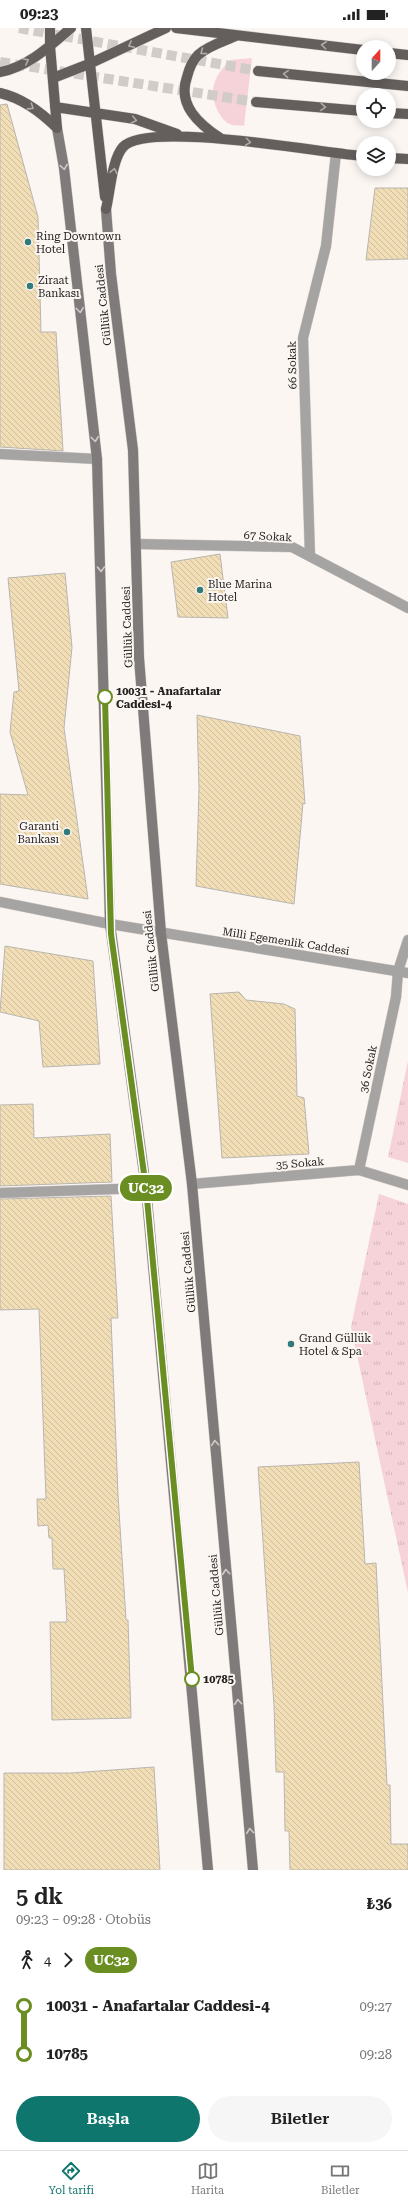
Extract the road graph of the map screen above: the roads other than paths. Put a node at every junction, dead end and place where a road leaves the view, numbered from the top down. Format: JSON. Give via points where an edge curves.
{"nodes":[{"id":1,"x":50,"y":28,"type":"edge"},
{"id":2,"x":71,"y":28,"type":"edge"},
{"id":3,"x":86,"y":28,"type":"edge"},
{"id":4,"x":166,"y":28,"type":"edge"},
{"id":5,"x":176,"y":28,"type":"edge"},
{"id":6,"x":238,"y":35,"type":"junction"},
{"id":7,"x":50,"y":46,"type":"junction"},
{"id":8,"x":356,"y":49,"type":"edge"},
{"id":9,"x":396,"y":54,"type":"edge"},
{"id":10,"x":408,"y":55,"type":"edge"},
{"id":11,"x":89,"y":64,"type":"junction"},
{"id":12,"x":258,"y":71,"type":"tunnel mouth"},
{"id":13,"x":0,"y":72,"type":"edge"},
{"id":14,"x":53,"y":78,"type":"junction"},
{"id":15,"x":408,"y":86,"type":"edge"},
{"id":16,"x":0,"y":93,"type":"edge"},
{"id":17,"x":256,"y":102,"type":"tunnel mouth"},
{"id":18,"x":55,"y":107,"type":"junction"},
{"id":19,"x":356,"y":110,"type":"edge"},
{"id":20,"x":396,"y":113,"type":"edge"},
{"id":21,"x":96,"y":114,"type":"junction"},
{"id":22,"x":408,"y":114,"type":"edge"},
{"id":23,"x":57,"y":128,"type":"junction"},
{"id":24,"x":181,"y":135,"type":"junction"},
{"id":25,"x":222,"y":139,"type":"junction"},
{"id":26,"x":336,"y":153,"type":"junction"},
{"id":27,"x":356,"y":155,"type":"edge"},
{"id":28,"x":396,"y":158,"type":"edge"},
{"id":29,"x":408,"y":159,"type":"edge"},
{"id":30,"x":106,"y":209,"type":"junction"},
{"id":31,"x":0,"y":454,"type":"edge"},
{"id":32,"x":98,"y":458,"type":"junction"},
{"id":33,"x":136,"y":544,"type":"junction"},
{"id":34,"x":310,"y":556,"type":"junction"},
{"id":35,"x":408,"y":608,"type":"edge"},
{"id":36,"x":0,"y":902,"type":"edge"},
{"id":37,"x":110,"y":924,"type":"junction"},
{"id":38,"x":161,"y":933,"type":"junction"},
{"id":39,"x":408,"y":940,"type":"edge"},
{"id":40,"x":403,"y":972,"type":"edge"},
{"id":41,"x":359,"y":1170,"type":"junction"},
{"id":42,"x":192,"y":1184,"type":"junction"},
{"id":43,"x":408,"y":1185,"type":"edge"},
{"id":44,"x":146,"y":1188,"type":"junction"},
{"id":45,"x":0,"y":1193,"type":"edge"},
{"id":46,"x":208,"y":1870,"type":"edge"},
{"id":47,"x":253,"y":1870,"type":"edge"}],
"edges":[{"from":1,"to":7,"type":"main road","name":"Güllük Caddesi"},
{"from":2,"to":7,"type":"main road"},
{"from":3,"to":11,"type":"main road","name":"Güllük Caddesi"},
{"from":4,"to":11,"type":"main road","one_way":true},
{"from":5,"to":6,"type":"main road"},
{"from":8,"to":6,"type":"main road","one_way":true},
{"from":6,"to":25,"type":"main road","one_way":true,"via":[[198,55],[185,82],[185,100],[191,112],[202,126]]},
{"from":13,"to":7,"type":"main road","one_way":true,"via":[[34,57]]},
{"from":7,"to":14,"type":"main road","name":"Güllük Caddesi"},
{"from":9,"to":10,"type":"main road"},
{"from":11,"to":14,"type":"main road"},
{"from":11,"to":21,"type":"main road","name":"Güllük Caddesi"},
{"from":15,"to":12,"type":"main road","one_way":true},
{"from":14,"to":18,"type":"main road","name":"Güllük Caddesi"},
{"from":16,"to":23,"type":"main road","one_way":true,"via":[[23,102],[45,116]]},
{"from":17,"to":19,"type":"main road","one_way":true},
{"from":18,"to":21,"type":"main road"},
{"from":18,"to":23,"type":"main road","name":"Güllük Caddesi"},
{"from":20,"to":22,"type":"main road"},
{"from":21,"to":24,"type":"main road","one_way":true,"via":[[135,119]]},
{"from":21,"to":30,"type":"main road","name":"Güllük Caddesi"},
{"from":23,"to":32,"type":"main road","name":"Güllük Caddesi","one_way":true,"via":[[64,168]]},
{"from":24,"to":25,"type":"main road"},
{"from":30,"to":24,"type":"main road","one_way":true,"via":[[115,166],[123,147],[133,140]]},
{"from":25,"to":26,"type":"main road","one_way":true},
{"from":26,"to":27,"type":"main road"},
{"from":26,"to":34,"type":"street","name":"66 Sokak","via":[[326,246],[303,338]]},
{"from":28,"to":29,"type":"main road"},
{"from":30,"to":33,"type":"main road","name":"Güllük Caddesi","via":[[111,274],[133,450]]},
{"from":31,"to":32,"type":"street"},
{"from":32,"to":37,"type":"main road","name":"Güllük Caddesi","one_way":true},
{"from":33,"to":34,"type":"street","name":"67 Sokak","via":[[292,547]]},
{"from":33,"to":38,"type":"main road","name":"Güllük Caddesi","via":[[140,658]]},
{"from":34,"to":35,"type":"street","name":"67 Sokak"},
{"from":36,"to":37,"type":"street","name":"Milli Egemenlik Caddesi"},
{"from":37,"to":38,"type":"street","name":"Milli Egemenlik Caddesi"},
{"from":37,"to":44,"type":"main road","name":"Güllük Caddesi"},
{"from":38,"to":40,"type":"street","name":"Milli Egemenlik Caddesi"},
{"from":38,"to":42,"type":"main road","name":"Güllük Caddesi"},
{"from":39,"to":40,"type":"street","name":"36 Sokak"},
{"from":40,"to":41,"type":"street","name":"36 Sokak"},
{"from":41,"to":42,"type":"street","name":"35 Sokak"},
{"from":41,"to":43,"type":"street","name":"35 Sokak"},
{"from":47,"to":42,"type":"main road","name":"Güllük Caddesi","one_way":true},
{"from":44,"to":45,"type":"street"},
{"from":44,"to":46,"type":"main road","name":"Güllük Caddesi"}]}
